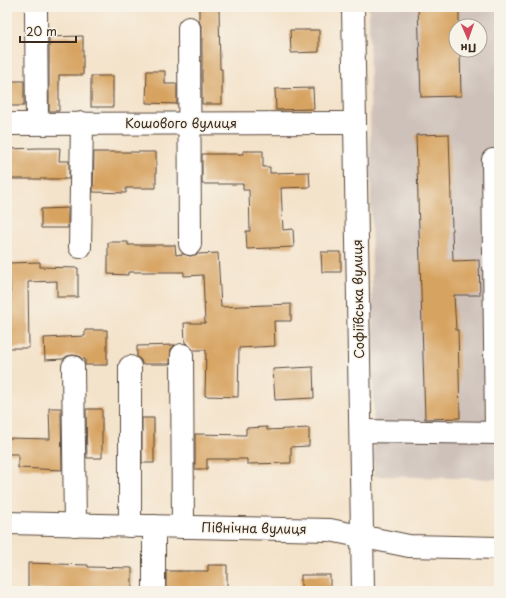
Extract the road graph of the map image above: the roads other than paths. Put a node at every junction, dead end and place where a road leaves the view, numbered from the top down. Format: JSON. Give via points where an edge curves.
{"nodes":[{"id":1,"x":353,"y":7,"type":"edge"},
{"id":2,"x":36,"y":12,"type":"dead end"},
{"id":3,"x":189,"y":28,"type":"dead end"},
{"id":4,"x":37,"y":123,"type":"junction"},
{"id":5,"x":82,"y":123,"type":"junction"},
{"id":6,"x":189,"y":123,"type":"junction"},
{"id":7,"x":355,"y":123,"type":"junction"},
{"id":8,"x":7,"y":124,"type":"edge"},
{"id":9,"x":499,"y":160,"type":"edge"},
{"id":10,"x":190,"y":244,"type":"dead end"},
{"id":11,"x":80,"y":247,"type":"dead end"},
{"id":12,"x":182,"y":355,"type":"dead end"},
{"id":13,"x":73,"y":367,"type":"dead end"},
{"id":14,"x":130,"y":367,"type":"dead end"},
{"id":15,"x":361,"y":431,"type":"junction"},
{"id":16,"x":498,"y":433,"type":"edge"},
{"id":17,"x":7,"y":523,"type":"edge"},
{"id":18,"x":75,"y":525,"type":"junction"},
{"id":19,"x":130,"y":526,"type":"junction"},
{"id":20,"x":154,"y":526,"type":"junction"},
{"id":21,"x":183,"y":527,"type":"junction"},
{"id":22,"x":363,"y":536,"type":"junction"},
{"id":23,"x":499,"y":548,"type":"edge"},
{"id":24,"x":154,"y":591,"type":"edge"},
{"id":25,"x":364,"y":591,"type":"edge"}],
"edges":[{"from":1,"to":7,"type":"street","name":"Софіївська вулиця"},
{"from":2,"to":4,"type":"street"},
{"from":3,"to":6,"type":"street"},
{"from":4,"to":5,"type":"street","name":"Кошового вулиця"},
{"from":4,"to":8,"type":"street","name":"Кошового вулиця"},
{"from":5,"to":6,"type":"street","name":"Кошового вулиця"},
{"from":5,"to":11,"type":"street"},
{"from":6,"to":7,"type":"street","name":"Кошового вулиця"},
{"from":6,"to":10,"type":"street"},
{"from":7,"to":15,"type":"street","name":"Софіївська вулиця"},
{"from":9,"to":16,"type":"street","via":[[493,160]]},
{"from":12,"to":21,"type":"street"},
{"from":13,"to":18,"type":"street"},
{"from":14,"to":19,"type":"street"},
{"from":15,"to":16,"type":"street"},
{"from":15,"to":22,"type":"street","name":"Софіївська вулиця"},
{"from":17,"to":18,"type":"street","name":"Північна вулиця"},
{"from":18,"to":19,"type":"street","name":"Північна вулиця"},
{"from":19,"to":20,"type":"street","name":"Північна вулиця"},
{"from":20,"to":21,"type":"street","name":"Північна вулиця"},
{"from":20,"to":24,"type":"street"},
{"from":21,"to":22,"type":"street","name":"Північна вулиця","via":[[330,530]]},
{"from":22,"to":23,"type":"street","name":"Північна вулиця","via":[[409,546]]},
{"from":22,"to":25,"type":"street","name":"Софіївська вулиця"}]}
